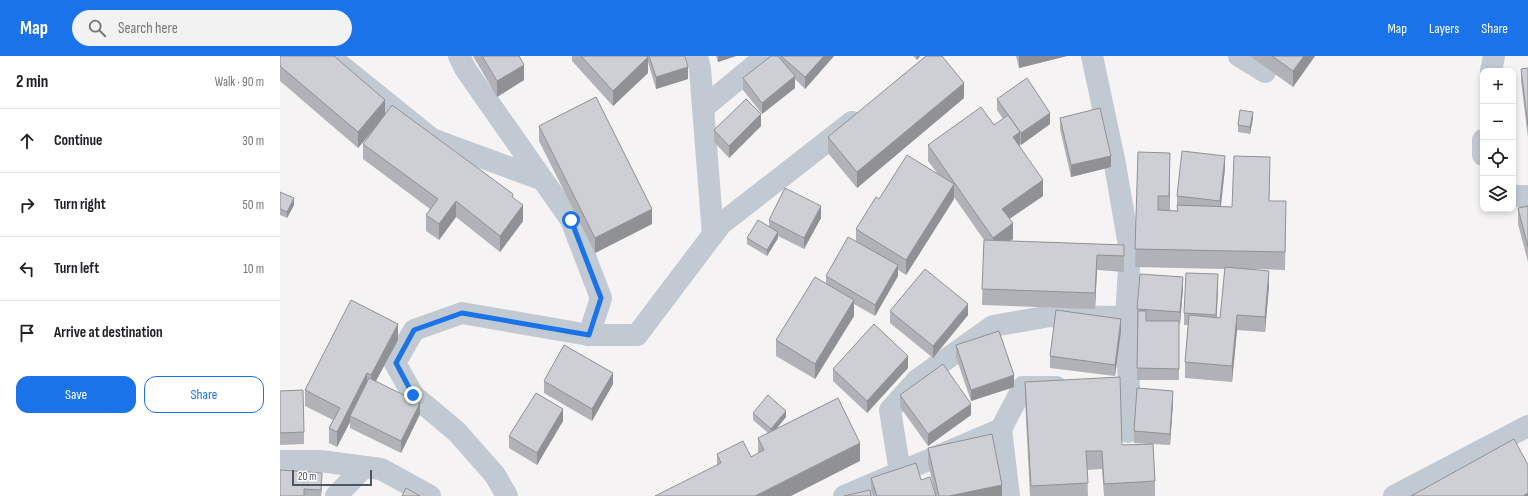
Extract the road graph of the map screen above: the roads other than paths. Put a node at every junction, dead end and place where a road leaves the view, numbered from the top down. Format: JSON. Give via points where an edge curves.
{"nodes":[{"id":1,"x":329,"y":56,"type":"edge"},
{"id":2,"x":459,"y":56,"type":"edge"},
{"id":3,"x":697,"y":56,"type":"edge"},
{"id":4,"x":766,"y":56,"type":"edge"},
{"id":5,"x":1092,"y":56,"type":"edge"},
{"id":6,"x":1240,"y":56,"type":"edge"},
{"id":7,"x":1494,"y":56,"type":"edge"},
{"id":8,"x":1492,"y":68,"type":"edge"},
{"id":9,"x":1265,"y":72,"type":"dead end"},
{"id":10,"x":703,"y":108,"type":"junction"},
{"id":11,"x":869,"y":109,"type":"edge"},
{"id":12,"x":543,"y":180,"type":"junction"},
{"id":13,"x":1516,"y":196,"type":"edge"},
{"id":14,"x":1528,"y":196,"type":"edge"},
{"id":15,"x":713,"y":234,"type":"junction"},
{"id":16,"x":1126,"y":317,"type":"junction"},
{"id":17,"x":589,"y":335,"type":"junction"},
{"id":18,"x":1076,"y":387,"type":"edge"},
{"id":19,"x":1106,"y":387,"type":"edge"},
{"id":20,"x":1129,"y":387,"type":"junction"},
{"id":21,"x":1528,"y":426,"type":"edge"},
{"id":22,"x":1001,"y":429,"type":"junction"},
{"id":23,"x":1128,"y":432,"type":"dead end"},
{"id":24,"x":280,"y":461,"type":"edge"},
{"id":25,"x":364,"y":467,"type":"junction"},
{"id":26,"x":900,"y":472,"type":"junction"},
{"id":27,"x":336,"y":496,"type":"edge"},
{"id":28,"x":430,"y":496,"type":"edge"},
{"id":29,"x":507,"y":496,"type":"edge"},
{"id":30,"x":844,"y":496,"type":"edge"},
{"id":31,"x":1009,"y":496,"type":"edge"},
{"id":32,"x":1394,"y":496,"type":"edge"}],
"edges":[{"from":1,"to":12,"type":"street","via":[[432,139]]},
{"from":2,"to":12,"type":"street","via":[[466,70]]},
{"from":3,"to":10,"type":"street"},
{"from":4,"to":10,"type":"street"},
{"from":5,"to":16,"type":"street","via":[[1130,251]]},
{"from":6,"to":9,"type":"street"},
{"from":7,"to":8,"type":"street"},
{"from":10,"to":15,"type":"street"},
{"from":11,"to":15,"type":"street","via":[[721,224]]},
{"from":12,"to":17,"type":"street","via":[[571,220],[601,298]]},
{"from":13,"to":14,"type":"street"},
{"from":15,"to":17,"type":"street","via":[[637,335]]},
{"from":16,"to":20,"type":"street"},
{"from":16,"to":26,"type":"street","via":[[1050,316],[993,326],[917,380],[890,410]]},
{"from":17,"to":29,"type":"street","via":[[462,313],[414,330],[396,363],[413,395],[458,432],[495,475]]},
{"from":18,"to":22,"type":"street","via":[[1023,387]]},
{"from":19,"to":20,"type":"street"},
{"from":20,"to":23,"type":"street"},
{"from":21,"to":32,"type":"street"},
{"from":22,"to":26,"type":"street"},
{"from":22,"to":31,"type":"street"},
{"from":24,"to":25,"type":"street","via":[[320,461]]},
{"from":25,"to":27,"type":"street"},
{"from":25,"to":28,"type":"street","via":[[381,469]]},
{"from":26,"to":30,"type":"street"}]}
